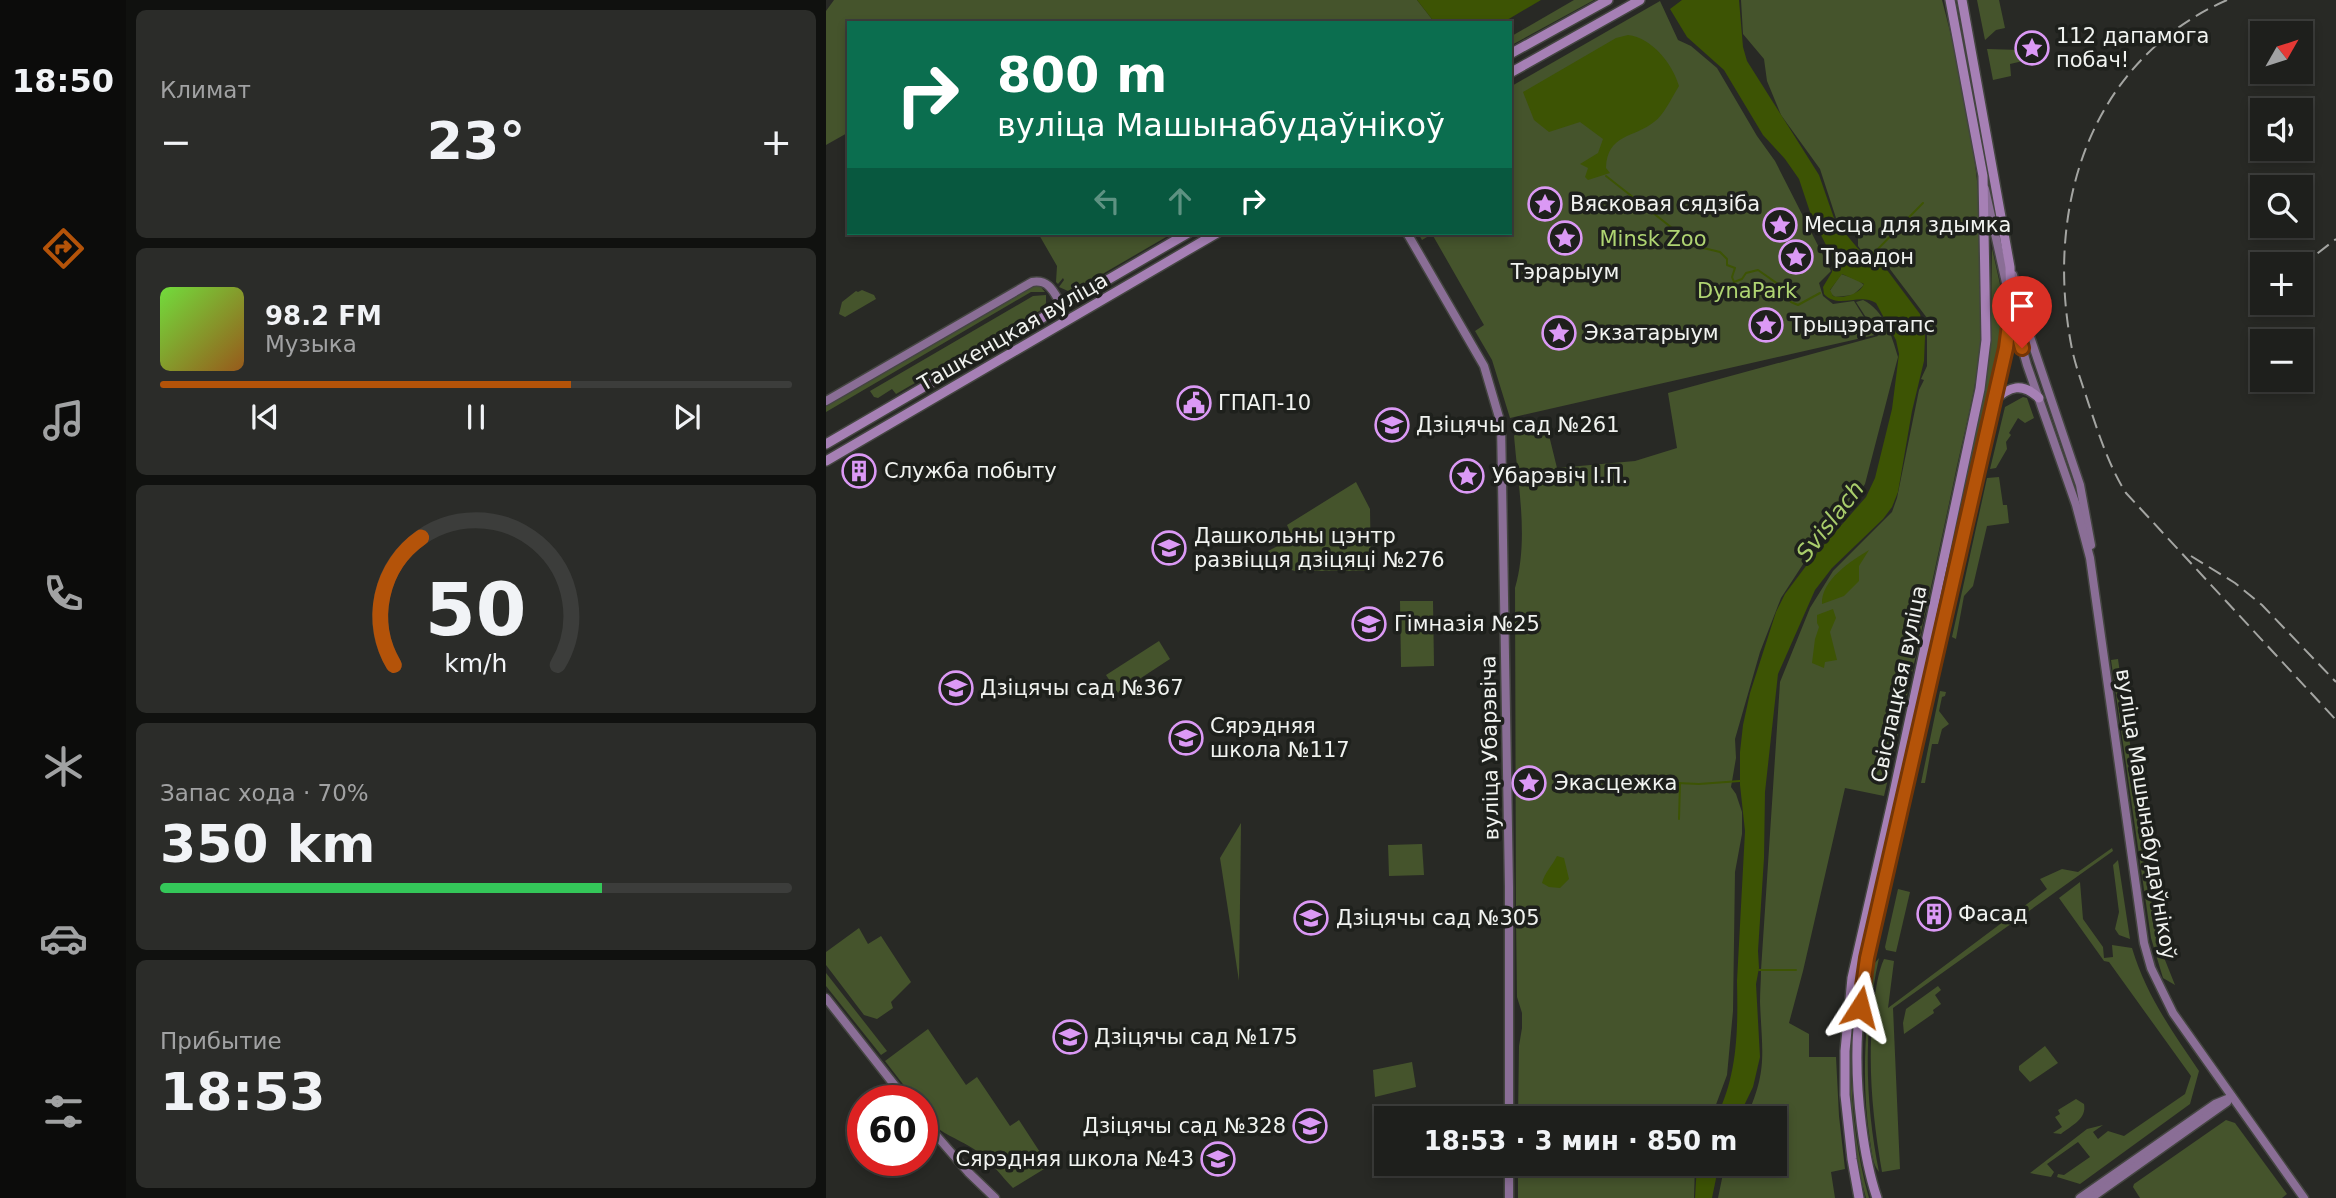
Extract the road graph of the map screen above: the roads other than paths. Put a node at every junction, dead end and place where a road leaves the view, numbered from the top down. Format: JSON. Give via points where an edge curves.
{"nodes":[{"id":1,"x":1608,"y":0,"type":"edge"},
{"id":2,"x":1640,"y":0,"type":"edge"},
{"id":3,"x":1952,"y":0,"type":"edge"},
{"id":4,"x":1962,"y":0,"type":"edge"},
{"id":5,"x":1968,"y":34,"type":"junction"},
{"id":6,"x":1512,"y":53,"type":"edge"},
{"id":7,"x":1512,"y":72,"type":"edge"},
{"id":8,"x":1983,"y":176,"type":"junction"},
{"id":9,"x":1185,"y":235,"type":"edge"},
{"id":10,"x":1214,"y":235,"type":"edge"},
{"id":11,"x":1408,"y":235,"type":"edge"},
{"id":12,"x":2010,"y":267,"type":"junction"},
{"id":13,"x":1062,"y":306,"type":"junction"},
{"id":14,"x":2011,"y":309,"type":"junction"},
{"id":15,"x":1069,"y":320,"type":"junction"},
{"id":16,"x":2039,"y":398,"type":"junction"},
{"id":17,"x":826,"y":401,"type":"edge"},
{"id":18,"x":1993,"y":401,"type":"junction"},
{"id":19,"x":826,"y":444,"type":"edge"},
{"id":20,"x":826,"y":461,"type":"edge"},
{"id":21,"x":2090,"y":558,"type":"junction"},
{"id":22,"x":826,"y":998,"type":"edge"},
{"id":23,"x":894,"y":1085,"type":"edge"},
{"id":24,"x":2232,"y":1097,"type":"junction"},
{"id":25,"x":1509,"y":1106,"type":"edge"},
{"id":26,"x":938,"y":1137,"type":"edge"},
{"id":27,"x":1509,"y":1176,"type":"edge"},
{"id":28,"x":995,"y":1198,"type":"edge"},
{"id":29,"x":1509,"y":1198,"type":"edge"},
{"id":30,"x":1859,"y":1198,"type":"edge"},
{"id":31,"x":1877,"y":1198,"type":"edge"},
{"id":32,"x":2080,"y":1198,"type":"edge"},
{"id":33,"x":2091,"y":1198,"type":"edge"},
{"id":34,"x":2304,"y":1198,"type":"edge"}],
"edges":[{"from":1,"to":6,"type":"main road"},
{"from":2,"to":7,"type":"main road"},
{"from":3,"to":5,"type":"main road"},
{"from":3,"to":8,"type":"main road","name":"вуліца Машынабудаўнікоў"},
{"from":4,"to":5,"type":"main road","name":"вуліца Машынабудаўнікоў"},
{"from":5,"to":12,"type":"main road","name":"вуліца Машынабудаўнікоў"},
{"from":8,"to":14,"type":"main road","name":"вуліца Машынабудаўнікоў"},
{"from":8,"to":30,"type":"main road","name":"Свіслацкая вуліца","via":[[1986,340],[1980,388],[1847,1017],[1845,1095]]},
{"from":9,"to":13,"type":"main road","name":"Ташкенцкая вуліца"},
{"from":10,"to":15,"type":"main road","name":"Ташкенцкая вуліца"},
{"from":11,"to":25,"type":"main road","name":"вуліца Убарэвіча","via":[[1484,366],[1501,424]]},
{"from":12,"to":14,"type":"main road","name":"Свіслацкая вуліца"},
{"from":12,"to":21,"type":"main road","name":"вуліца Машынабудаўнікоў","via":[[2080,485]]},
{"from":13,"to":15,"type":"main road"},
{"from":13,"to":17,"type":"main road","via":[[1047,284],[1032,282]]},
{"from":13,"to":19,"type":"main road","name":"Ташкенцкая вуліца"},
{"from":14,"to":16,"type":"main road","name":"вуліца Машынабудаўнікоў"},
{"from":14,"to":18,"type":"main road","name":"Свіслацкая вуліца"},
{"from":15,"to":20,"type":"main road","name":"Ташкенцкая вуліца"},
{"from":16,"to":18,"type":"main road","via":[[2017,387]]},
{"from":16,"to":21,"type":"main road","name":"вуліца Машынабудаўнікоў"},
{"from":18,"to":31,"type":"main road","name":"Свіслацкая вуліца","via":[[1867,958],[1856,1050]]},
{"from":21,"to":24,"type":"main road","name":"вуліца Машынабудаўнікоў","via":[[2148,956],[2173,1013]]},
{"from":22,"to":23,"type":"main road"},
{"from":24,"to":32,"type":"main road","via":[[2207,1109]]},
{"from":24,"to":33,"type":"main road"},
{"from":24,"to":34,"type":"main road","name":"вуліца Машынабудаўнікоў"},
{"from":26,"to":28,"type":"main road"},
{"from":27,"to":29,"type":"main road"}]}
